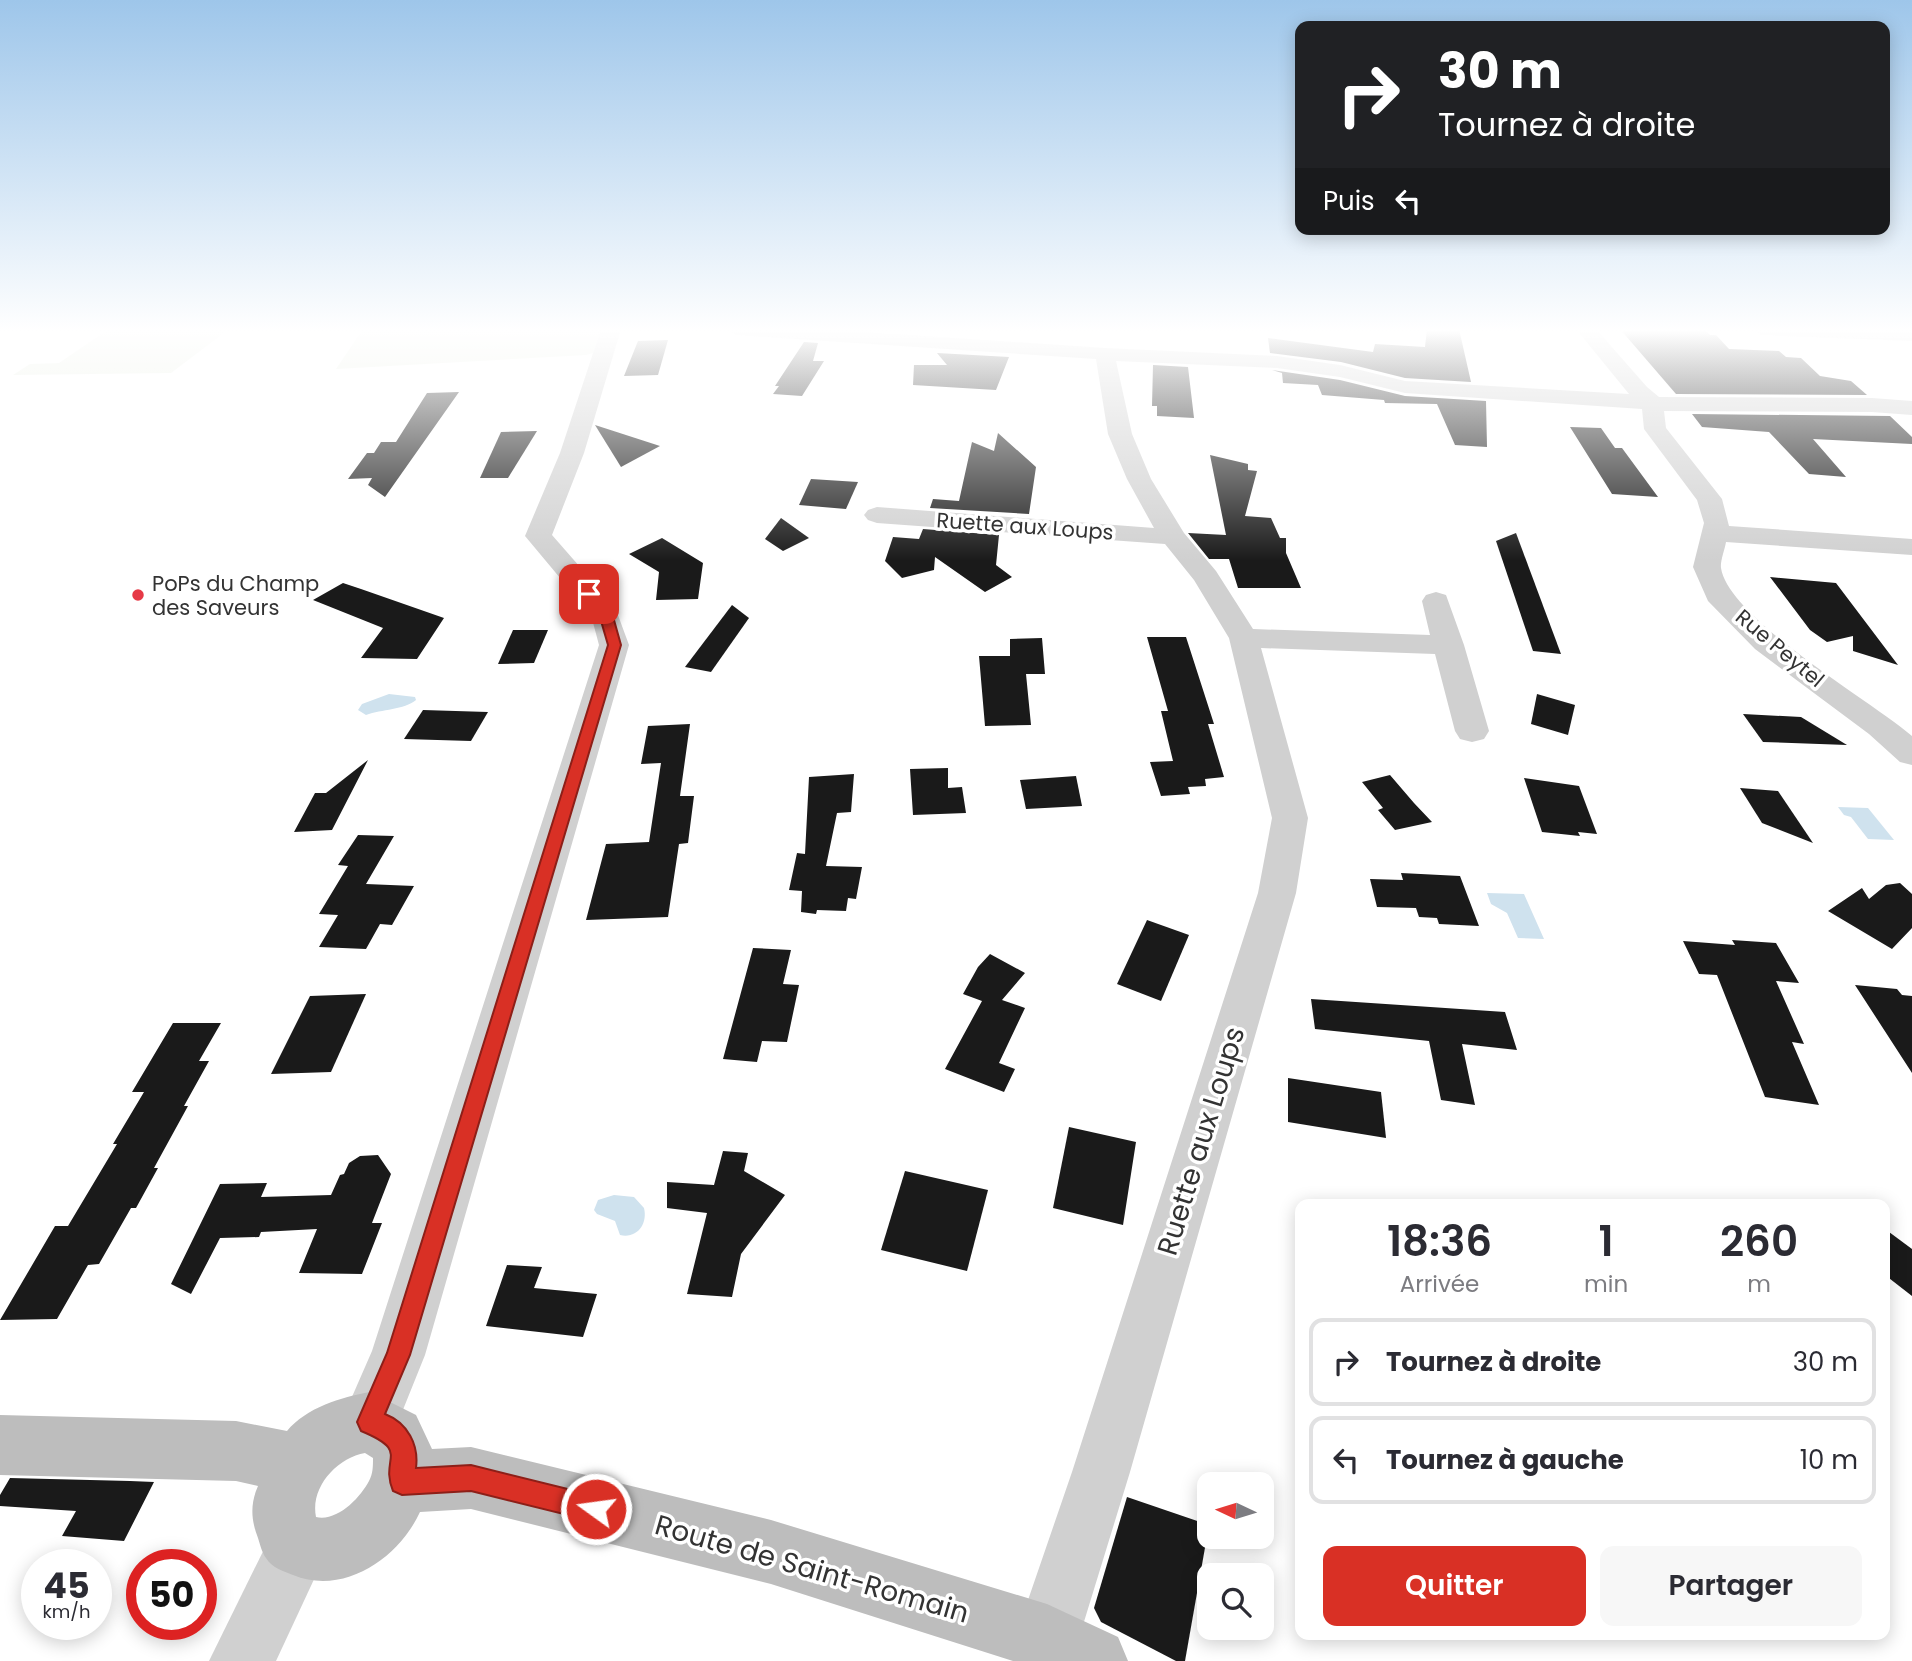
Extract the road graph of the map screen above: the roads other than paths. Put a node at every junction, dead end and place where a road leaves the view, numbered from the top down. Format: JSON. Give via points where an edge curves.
{"nodes":[{"id":1,"x":587,"y":407,"type":"edge"},
{"id":2,"x":1115,"y":407,"type":"edge"},
{"id":3,"x":1654,"y":407,"type":"edge"},
{"id":4,"x":1885,"y":407,"type":"edge"},
{"id":5,"x":1912,"y":408,"type":"edge"},
{"id":6,"x":877,"y":515,"type":"dead end"},
{"id":7,"x":1713,"y":533,"type":"junction"},
{"id":8,"x":1173,"y":537,"type":"junction"},
{"id":9,"x":1912,"y":547,"type":"edge"},
{"id":10,"x":1436,"y":601,"type":"dead end"},
{"id":11,"x":1244,"y":638,"type":"junction"},
{"id":12,"x":1448,"y":645,"type":"junction"},
{"id":13,"x":1472,"y":731,"type":"dead end"},
{"id":14,"x":1912,"y":754,"type":"edge"},
{"id":15,"x":370,"y":1422,"type":"junction"},
{"id":16,"x":0,"y":1445,"type":"edge"},
{"id":17,"x":299,"y":1464,"type":"junction"},
{"id":18,"x":402,"y":1482,"type":"junction"},
{"id":19,"x":299,"y":1545,"type":"junction"},
{"id":20,"x":1070,"y":1650,"type":"edge"},
{"id":21,"x":242,"y":1661,"type":"edge"}],
"edges":[{"from":1,"to":15,"type":"street","via":[[538,536],[606,613],[614,645],[398,1355]]},
{"from":2,"to":8,"type":"street","name":"Ruette aux Loups","via":[[1120,434],[1139,479]]},
{"from":3,"to":7,"type":"street","name":"Rue Peytel","via":[[1655,429],[1709,499],[1717,523]]},
{"from":4,"to":5,"type":"street"},
{"from":6,"to":8,"type":"street","name":"Ruette aux Loups"},
{"from":7,"to":9,"type":"street"},
{"from":7,"to":14,"type":"street","name":"Rue Peytel","via":[[1707,567],[1718,595],[1766,643]]},
{"from":8,"to":11,"type":"street","name":"Ruette aux Loups","via":[[1206,577]]},
{"from":10,"to":12,"type":"street"},
{"from":11,"to":12,"type":"street"},
{"from":11,"to":20,"type":"street","name":"Ruette aux Loups","via":[[1290,818],[1277,893],[1101,1472]]},
{"from":12,"to":13,"type":"street"},
{"from":15,"to":17,"type":"main road","via":[[345,1426],[328,1436]]},
{"from":15,"to":18,"type":"main road","via":[[387,1427],[400,1440],[405,1459]]},
{"from":16,"to":17,"type":"main road","via":[[236,1451]]},
{"from":17,"to":19,"type":"main road","via":[[287,1487],[283,1510],[287,1531]]},
{"from":18,"to":19,"type":"main road","via":[[390,1508],[345,1546],[319,1551]]},
{"from":18,"to":20,"type":"main road","name":"Route de Saint-Romain","via":[[471,1478],[771,1552]]},
{"from":19,"to":21,"type":"street"}]}
